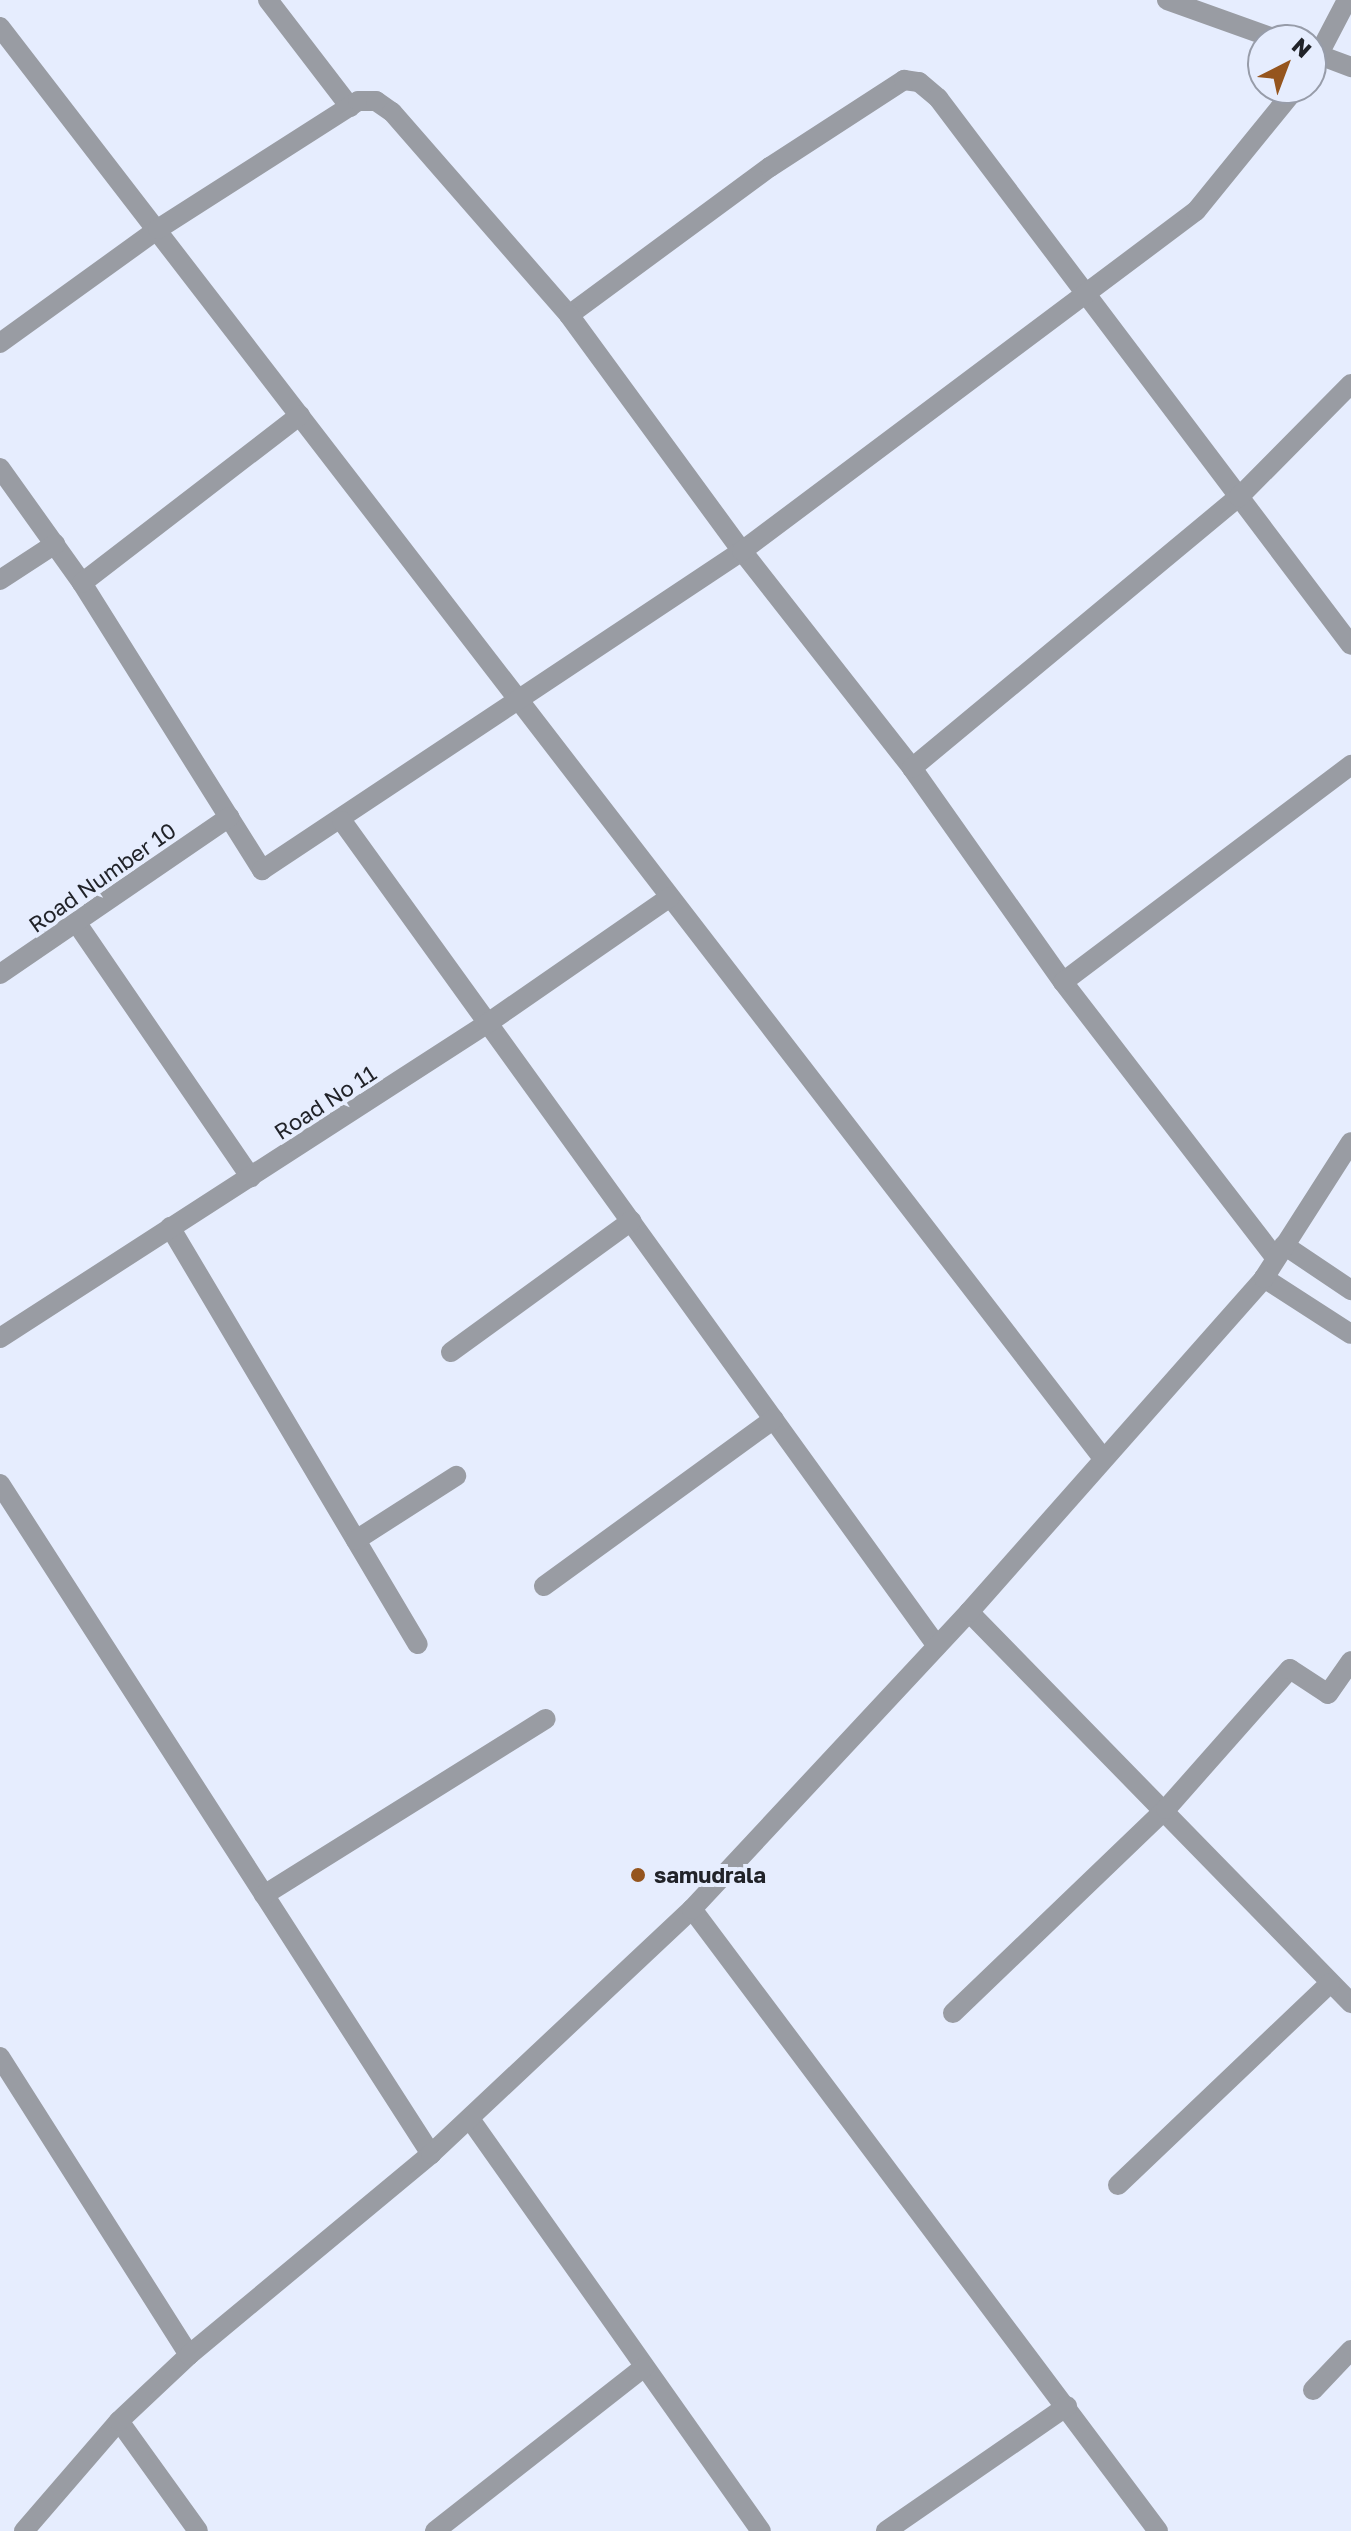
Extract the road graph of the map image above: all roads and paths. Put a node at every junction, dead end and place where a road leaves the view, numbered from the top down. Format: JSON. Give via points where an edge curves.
{"nodes":[{"id":1,"x":268,"y":0,"type":"edge"},
{"id":2,"x":1167,"y":0,"type":"edge"},
{"id":3,"x":1347,"y":0,"type":"edge"},
{"id":4,"x":0,"y":27,"type":"edge"},
{"id":5,"x":1247,"y":29,"type":"edge"},
{"id":6,"x":1327,"y":37,"type":"edge"},
{"id":7,"x":1327,"y":62,"type":"edge"},
{"id":8,"x":1351,"y":67,"type":"edge"},
{"id":9,"x":1283,"y":104,"type":"edge"},
{"id":10,"x":350,"y":107,"type":"junction"},
{"id":11,"x":158,"y":229,"type":"junction"},
{"id":12,"x":1082,"y":293,"type":"junction"},
{"id":13,"x":569,"y":315,"type":"junction"},
{"id":14,"x":0,"y":343,"type":"edge"},
{"id":15,"x":1351,"y":384,"type":"edge"},
{"id":16,"x":300,"y":415,"type":"junction"},
{"id":17,"x":0,"y":468,"type":"edge"},
{"id":18,"x":1239,"y":497,"type":"junction"},
{"id":19,"x":55,"y":544,"type":"junction"},
{"id":20,"x":742,"y":551,"type":"junction"},
{"id":21,"x":0,"y":580,"type":"edge"},
{"id":22,"x":82,"y":583,"type":"junction"},
{"id":23,"x":1351,"y":645,"type":"edge"},
{"id":24,"x":524,"y":700,"type":"junction"},
{"id":25,"x":1351,"y":765,"type":"edge"},
{"id":26,"x":912,"y":768,"type":"junction"},
{"id":27,"x":229,"y":817,"type":"junction"},
{"id":28,"x":342,"y":821,"type":"junction"},
{"id":29,"x":670,"y":897,"type":"junction"},
{"id":30,"x":78,"y":925,"type":"junction"},
{"id":31,"x":0,"y":974,"type":"edge"},
{"id":32,"x":1063,"y":982,"type":"junction"},
{"id":33,"x":488,"y":1023,"type":"junction"},
{"id":34,"x":1351,"y":1142,"type":"edge"},
{"id":35,"x":251,"y":1178,"type":"junction"},
{"id":36,"x":631,"y":1221,"type":"junction"},
{"id":37,"x":170,"y":1227,"type":"junction"},
{"id":38,"x":1280,"y":1252,"type":"junction"},
{"id":39,"x":1264,"y":1278,"type":"junction"},
{"id":40,"x":1351,"y":1290,"type":"edge"},
{"id":41,"x":1351,"y":1334,"type":"edge"},
{"id":42,"x":0,"y":1338,"type":"edge"},
{"id":43,"x":451,"y":1352,"type":"dead end"},
{"id":44,"x":774,"y":1419,"type":"junction"},
{"id":45,"x":1103,"y":1458,"type":"junction"},
{"id":46,"x":456,"y":1476,"type":"dead end"},
{"id":47,"x":0,"y":1484,"type":"edge"},
{"id":48,"x":356,"y":1540,"type":"junction"},
{"id":49,"x":544,"y":1586,"type":"dead end"},
{"id":50,"x":969,"y":1612,"type":"junction"},
{"id":51,"x":418,"y":1644,"type":"dead end"},
{"id":52,"x":937,"y":1646,"type":"junction"},
{"id":53,"x":1351,"y":1661,"type":"edge"},
{"id":54,"x":546,"y":1719,"type":"dead end"},
{"id":55,"x":1166,"y":1809,"type":"junction"},
{"id":56,"x":264,"y":1895,"type":"junction"},
{"id":57,"x":692,"y":1909,"type":"junction"},
{"id":58,"x":1330,"y":1983,"type":"junction"},
{"id":59,"x":1351,"y":2003,"type":"edge"},
{"id":60,"x":953,"y":2013,"type":"dead end"},
{"id":61,"x":0,"y":2057,"type":"edge"},
{"id":62,"x":470,"y":2119,"type":"junction"},
{"id":63,"x":431,"y":2154,"type":"junction"},
{"id":64,"x":1118,"y":2185,"type":"dead end"},
{"id":65,"x":1351,"y":2350,"type":"edge"},
{"id":66,"x":189,"y":2355,"type":"junction"},
{"id":67,"x":644,"y":2367,"type":"junction"},
{"id":68,"x":1313,"y":2390,"type":"dead end"},
{"id":69,"x":1067,"y":2406,"type":"junction"},
{"id":70,"x":119,"y":2421,"type":"junction"},
{"id":71,"x":24,"y":2531,"type":"edge"},
{"id":72,"x":198,"y":2531,"type":"edge"},
{"id":73,"x":435,"y":2531,"type":"edge"},
{"id":74,"x":761,"y":2531,"type":"edge"},
{"id":75,"x":886,"y":2531,"type":"edge"},
{"id":76,"x":1158,"y":2531,"type":"edge"}],
"edges":[{"from":1,"to":10,"type":"street"},
{"from":2,"to":5,"type":"street"},
{"from":3,"to":6,"type":"street"},
{"from":4,"to":11,"type":"street"},
{"from":7,"to":8,"type":"street"},
{"from":9,"to":12,"type":"street","via":[[1196,211]]},
{"from":10,"to":11,"type":"street"},
{"from":10,"to":13,"type":"street","via":[[376,101],[392,112]]},
{"from":11,"to":14,"type":"street"},
{"from":11,"to":16,"type":"street"},
{"from":12,"to":13,"type":"street","via":[[938,98],[919,82],[904,80],[770,167]]},
{"from":12,"to":18,"type":"street"},
{"from":12,"to":20,"type":"street"},
{"from":13,"to":20,"type":"street"},
{"from":15,"to":18,"type":"street"},
{"from":16,"to":22,"type":"street"},
{"from":16,"to":24,"type":"street"},
{"from":17,"to":19,"type":"street"},
{"from":18,"to":23,"type":"street"},
{"from":18,"to":26,"type":"street"},
{"from":19,"to":21,"type":"street"},
{"from":19,"to":22,"type":"street"},
{"from":20,"to":24,"type":"street"},
{"from":20,"to":26,"type":"street"},
{"from":22,"to":27,"type":"street"},
{"from":24,"to":28,"type":"street"},
{"from":24,"to":29,"type":"street"},
{"from":25,"to":32,"type":"street"},
{"from":26,"to":32,"type":"street"},
{"from":27,"to":28,"type":"street","via":[[262,870]]},
{"from":27,"to":30,"type":"street","name":"Road Number 10"},
{"from":28,"to":33,"type":"street"},
{"from":29,"to":33,"type":"street","name":"Road No 11"},
{"from":29,"to":45,"type":"street"},
{"from":30,"to":31,"type":"street","name":"Road Number 10"},
{"from":30,"to":35,"type":"street"},
{"from":32,"to":38,"type":"street"},
{"from":33,"to":35,"type":"street","name":"Road No 11"},
{"from":33,"to":36,"type":"street"},
{"from":34,"to":38,"type":"street"},
{"from":35,"to":37,"type":"street","name":"Road No 11"},
{"from":36,"to":43,"type":"street"},
{"from":36,"to":44,"type":"street"},
{"from":37,"to":42,"type":"street","name":"Road No 11"},
{"from":37,"to":48,"type":"street"},
{"from":38,"to":39,"type":"street"},
{"from":38,"to":40,"type":"street"},
{"from":39,"to":41,"type":"street"},
{"from":39,"to":45,"type":"street"},
{"from":44,"to":49,"type":"street"},
{"from":44,"to":52,"type":"street"},
{"from":45,"to":50,"type":"street"},
{"from":46,"to":48,"type":"street"},
{"from":47,"to":56,"type":"street"},
{"from":48,"to":51,"type":"street"},
{"from":50,"to":52,"type":"street"},
{"from":50,"to":55,"type":"street"},
{"from":52,"to":57,"type":"street"},
{"from":53,"to":55,"type":"street","via":[[1328,1694],[1290,1669]]},
{"from":54,"to":56,"type":"street"},
{"from":55,"to":58,"type":"street"},
{"from":55,"to":60,"type":"street"},
{"from":56,"to":63,"type":"street"},
{"from":57,"to":62,"type":"street"},
{"from":57,"to":69,"type":"street"},
{"from":58,"to":59,"type":"street"},
{"from":58,"to":64,"type":"street"},
{"from":61,"to":66,"type":"street"},
{"from":62,"to":63,"type":"street"},
{"from":62,"to":67,"type":"street"},
{"from":63,"to":66,"type":"street"},
{"from":65,"to":68,"type":"street"},
{"from":66,"to":70,"type":"street"},
{"from":67,"to":73,"type":"street"},
{"from":67,"to":74,"type":"street"},
{"from":69,"to":75,"type":"street"},
{"from":69,"to":76,"type":"street"},
{"from":70,"to":71,"type":"street"},
{"from":70,"to":72,"type":"street"}]}
